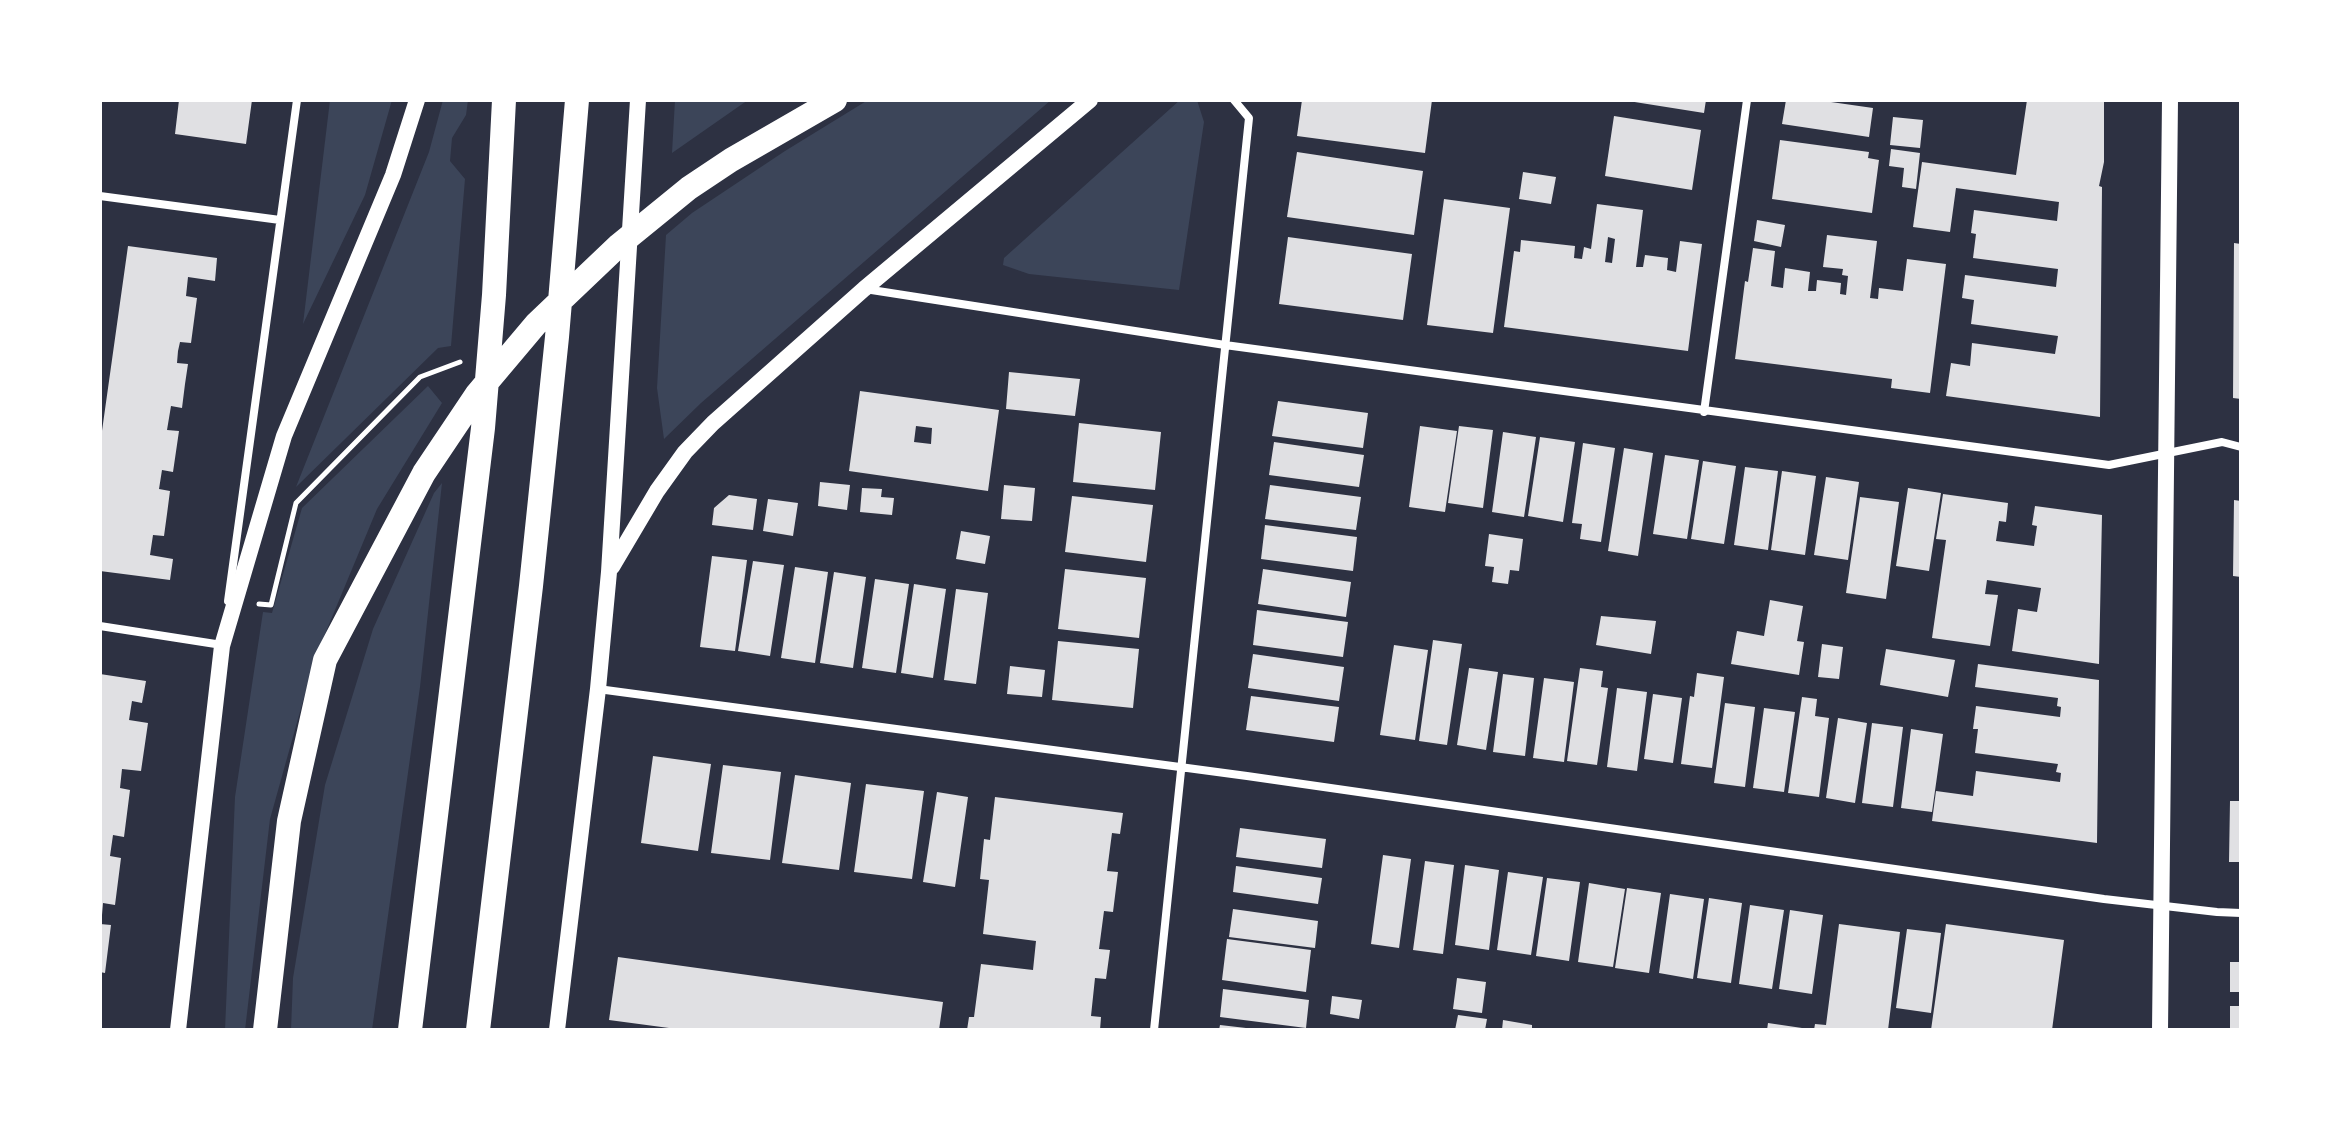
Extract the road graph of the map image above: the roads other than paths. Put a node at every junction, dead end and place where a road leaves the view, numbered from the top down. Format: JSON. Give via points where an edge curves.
{"nodes":[{"id":1,"x":297,"y":100,"type":"edge"},
{"id":2,"x":417,"y":100,"type":"edge"},
{"id":3,"x":504,"y":100,"type":"edge"},
{"id":4,"x":577,"y":100,"type":"edge"},
{"id":5,"x":638,"y":100,"type":"edge"},
{"id":6,"x":835,"y":100,"type":"edge"},
{"id":7,"x":1090,"y":100,"type":"edge"},
{"id":8,"x":1234,"y":100,"type":"edge"},
{"id":9,"x":1747,"y":100,"type":"edge"},
{"id":10,"x":2170,"y":100,"type":"edge"},
{"id":11,"x":100,"y":196,"type":"edge"},
{"id":12,"x":280,"y":220,"type":"junction"},
{"id":13,"x":864,"y":289,"type":"junction"},
{"id":14,"x":1225,"y":345,"type":"junction"},
{"id":15,"x":1704,"y":412,"type":"junction"},
{"id":16,"x":2241,"y":447,"type":"edge"},
{"id":17,"x":2166,"y":454,"type":"junction"},
{"id":18,"x":609,"y":572,"type":"junction"},
{"id":19,"x":100,"y":626,"type":"edge"},
{"id":20,"x":222,"y":646,"type":"junction"},
{"id":21,"x":598,"y":689,"type":"junction"},
{"id":22,"x":1182,"y":767,"type":"junction"},
{"id":23,"x":2161,"y":905,"type":"junction"},
{"id":24,"x":2241,"y":913,"type":"edge"},
{"id":25,"x":178,"y":1030,"type":"edge"},
{"id":26,"x":265,"y":1030,"type":"edge"},
{"id":27,"x":410,"y":1030,"type":"edge"},
{"id":28,"x":478,"y":1030,"type":"edge"},
{"id":29,"x":557,"y":1030,"type":"edge"},
{"id":30,"x":1154,"y":1030,"type":"edge"},
{"id":31,"x":2160,"y":1030,"type":"edge"}],
"edges":[{"from":1,"to":12,"type":"street"},
{"from":2,"to":20,"type":"main road","via":[[393,175],[284,436]]},
{"from":3,"to":27,"type":"highway","via":[[483,428]]},
{"from":4,"to":28,"type":"highway","via":[[531,586]]},
{"from":5,"to":18,"type":"main road"},
{"from":6,"to":26,"type":"highway","via":[[689,188],[619,245],[536,324],[477,394],[424,473],[325,660],[289,821]]},
{"from":7,"to":13,"type":"main road"},
{"from":8,"to":14,"type":"street","via":[[1249,118]]},
{"from":9,"to":15,"type":"street"},
{"from":10,"to":17,"type":"main road"},
{"from":11,"to":12,"type":"street"},
{"from":12,"to":20,"type":"street"},
{"from":13,"to":14,"type":"street"},
{"from":13,"to":18,"type":"main road","via":[[685,452]]},
{"from":14,"to":15,"type":"street"},
{"from":14,"to":22,"type":"street"},
{"from":15,"to":17,"type":"street","via":[[2109,465]]},
{"from":16,"to":17,"type":"street","via":[[2222,442]]},
{"from":17,"to":23,"type":"main road"},
{"from":18,"to":21,"type":"main road"},
{"from":19,"to":20,"type":"street"},
{"from":20,"to":25,"type":"main road"},
{"from":21,"to":22,"type":"street"},
{"from":21,"to":29,"type":"main road"},
{"from":22,"to":23,"type":"street"},
{"from":22,"to":30,"type":"street"},
{"from":23,"to":24,"type":"street"},
{"from":23,"to":31,"type":"main road"}]}
